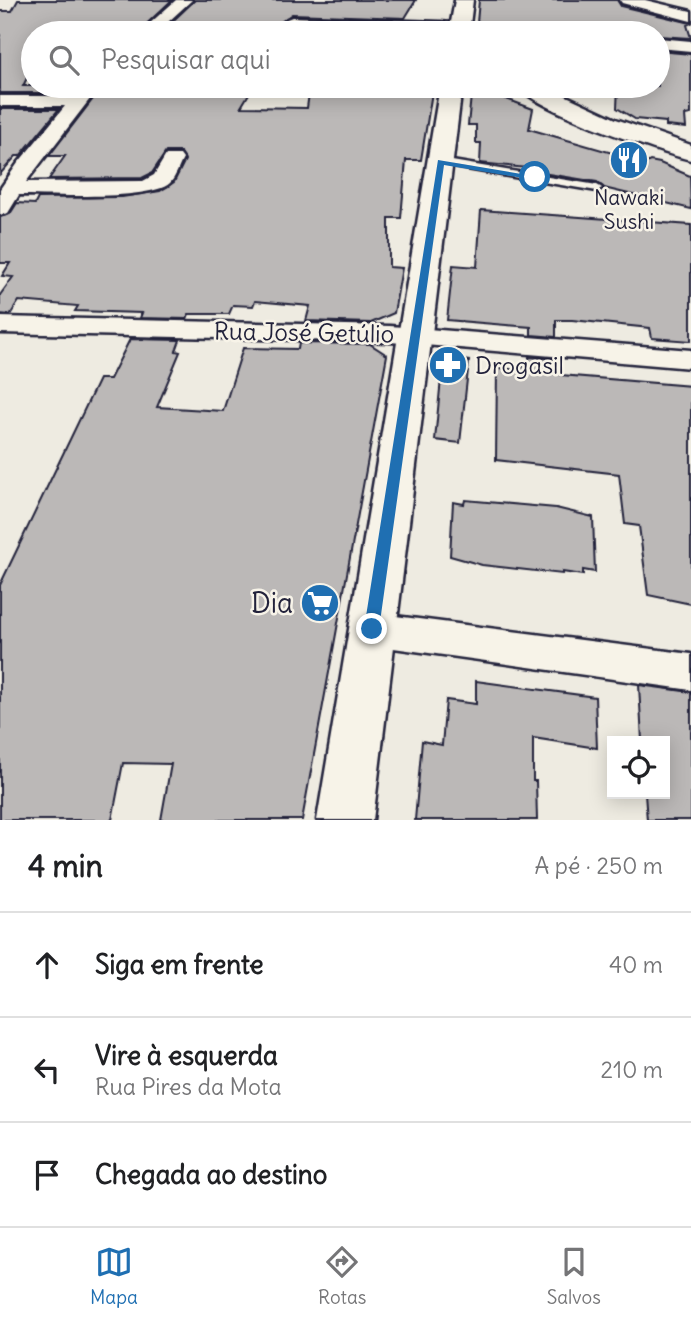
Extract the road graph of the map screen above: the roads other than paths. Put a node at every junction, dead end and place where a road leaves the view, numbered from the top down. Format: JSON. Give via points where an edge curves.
{"nodes":[{"id":1,"x":185,"y":0,"type":"edge"},
{"id":2,"x":464,"y":0,"type":"edge"},
{"id":3,"x":626,"y":0,"type":"edge"},
{"id":4,"x":691,"y":16,"type":"edge"},
{"id":5,"x":161,"y":21,"type":"edge"},
{"id":6,"x":461,"y":21,"type":"edge"},
{"id":7,"x":670,"y":44,"type":"edge"},
{"id":8,"x":691,"y":46,"type":"edge"},
{"id":9,"x":32,"y":98,"type":"edge"},
{"id":10,"x":80,"y":98,"type":"edge"},
{"id":11,"x":449,"y":98,"type":"edge"},
{"id":12,"x":552,"y":98,"type":"edge"},
{"id":13,"x":0,"y":101,"type":"edge"},
{"id":14,"x":691,"y":153,"type":"edge"},
{"id":15,"x":173,"y":159,"type":"dead end"},
{"id":16,"x":440,"y":162,"type":"junction"},
{"id":17,"x":597,"y":188,"type":"dead end"},
{"id":18,"x":6,"y":198,"type":"edge"},
{"id":19,"x":0,"y":325,"type":"edge"},
{"id":20,"x":415,"y":335,"type":"junction"},
{"id":21,"x":691,"y":359,"type":"edge"},
{"id":22,"x":372,"y":629,"type":"junction"},
{"id":23,"x":691,"y":672,"type":"edge"},
{"id":24,"x":345,"y":820,"type":"edge"}],
"edges":[{"from":1,"to":5,"type":"street"},
{"from":2,"to":6,"type":"street"},
{"from":3,"to":4,"type":"street"},
{"from":7,"to":8,"type":"street"},
{"from":9,"to":13,"type":"street"},
{"from":10,"to":18,"type":"street"},
{"from":11,"to":16,"type":"street"},
{"from":12,"to":14,"type":"street","via":[[641,139]]},
{"from":15,"to":18,"type":"street","via":[[162,179],[148,187]]},
{"from":16,"to":17,"type":"lane"},
{"from":16,"to":20,"type":"street"},
{"from":19,"to":20,"type":"street","name":"Rua José Getúlio"},
{"from":20,"to":21,"type":"street","name":"Rua José Getúlio"},
{"from":20,"to":22,"type":"street"},
{"from":22,"to":23,"type":"street"},
{"from":22,"to":24,"type":"street"}]}
